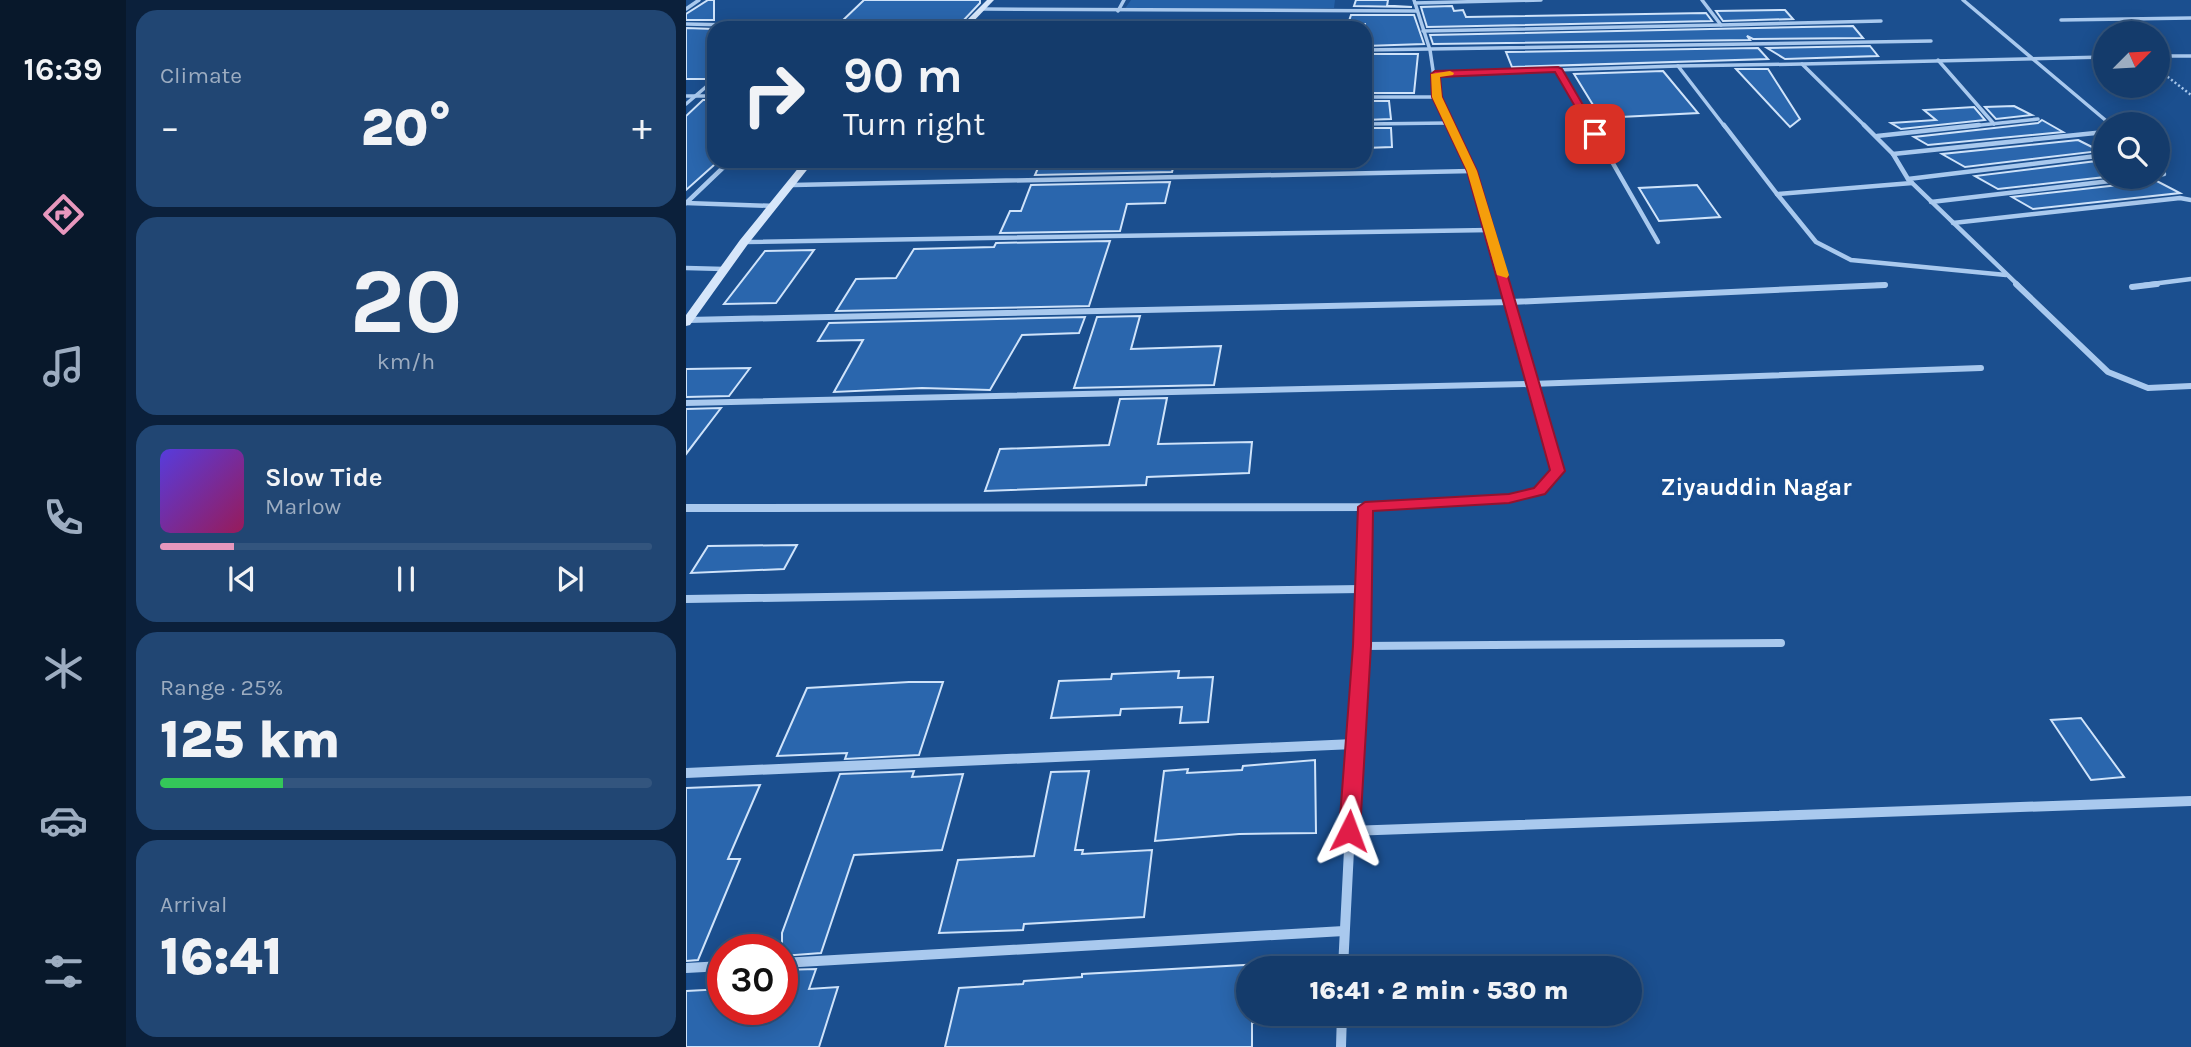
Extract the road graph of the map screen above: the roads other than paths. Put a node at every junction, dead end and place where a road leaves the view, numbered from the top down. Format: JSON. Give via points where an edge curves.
{"nodes":[{"id":1,"x":699,"y":0,"type":"edge"},
{"id":2,"x":990,"y":0,"type":"edge"},
{"id":3,"x":1124,"y":0,"type":"edge"},
{"id":4,"x":1327,"y":0,"type":"edge"},
{"id":5,"x":1541,"y":0,"type":"edge"},
{"id":6,"x":1702,"y":0,"type":"edge"},
{"id":7,"x":1963,"y":0,"type":"edge"},
{"id":8,"x":1414,"y":1,"type":"edge"},
{"id":9,"x":686,"y":9,"type":"edge"},
{"id":10,"x":982,"y":9,"type":"junction"},
{"id":11,"x":1118,"y":11,"type":"junction"},
{"id":12,"x":1331,"y":11,"type":"junction"},
{"id":13,"x":1417,"y":11,"type":"junction"},
{"id":14,"x":2191,"y":18,"type":"edge"},
{"id":15,"x":2061,"y":20,"type":"dead end"},
{"id":16,"x":969,"y":21,"type":"edge"},
{"id":17,"x":1881,"y":21,"type":"dead end"},
{"id":18,"x":686,"y":24,"type":"edge"},
{"id":19,"x":707,"y":25,"type":"edge"},
{"id":20,"x":1721,"y":25,"type":"junction"},
{"id":21,"x":1423,"y":31,"type":"junction"},
{"id":22,"x":1931,"y":41,"type":"dead end"},
{"id":23,"x":1372,"y":50,"type":"edge"},
{"id":24,"x":1430,"y":50,"type":"junction"},
{"id":25,"x":2170,"y":56,"type":"edge"},
{"id":26,"x":2191,"y":56,"type":"edge"},
{"id":27,"x":2030,"y":57,"type":"junction"},
{"id":28,"x":2093,"y":57,"type":"edge"},
{"id":29,"x":1938,"y":60,"type":"junction"},
{"id":30,"x":1802,"y":64,"type":"junction"},
{"id":31,"x":1678,"y":66,"type":"junction"},
{"id":32,"x":1558,"y":69,"type":"junction"},
{"id":33,"x":1435,"y":74,"type":"junction"},
{"id":34,"x":707,"y":86,"type":"edge"},
{"id":35,"x":696,"y":95,"type":"junction"},
{"id":36,"x":686,"y":96,"type":"edge"},
{"id":37,"x":707,"y":96,"type":"edge"},
{"id":38,"x":1372,"y":97,"type":"edge"},
{"id":39,"x":1437,"y":97,"type":"junction"},
{"id":40,"x":686,"y":103,"type":"edge"},
{"id":41,"x":2096,"y":112,"type":"edge"},
{"id":42,"x":2038,"y":119,"type":"dead end"},
{"id":43,"x":1448,"y":123,"type":"junction"},
{"id":44,"x":1372,"y":124,"type":"edge"},
{"id":45,"x":1994,"y":124,"type":"junction"},
{"id":46,"x":2093,"y":133,"type":"edge"},
{"id":47,"x":1877,"y":136,"type":"junction"},
{"id":48,"x":1894,"y":155,"type":"junction"},
{"id":49,"x":2093,"y":157,"type":"edge"},
{"id":50,"x":723,"y":168,"type":"edge"},
{"id":51,"x":804,"y":168,"type":"edge"},
{"id":52,"x":1472,"y":171,"type":"junction"},
{"id":53,"x":1910,"y":181,"type":"junction"},
{"id":54,"x":2093,"y":183,"type":"edge"},
{"id":55,"x":793,"y":185,"type":"junction"},
{"id":56,"x":1777,"y":194,"type":"junction"},
{"id":57,"x":2191,"y":200,"type":"edge"},
{"id":58,"x":1931,"y":202,"type":"junction"},
{"id":59,"x":686,"y":203,"type":"edge"},
{"id":60,"x":686,"y":203,"type":"edge"},
{"id":61,"x":775,"y":206,"type":"junction"},
{"id":62,"x":1953,"y":223,"type":"junction"},
{"id":63,"x":1490,"y":230,"type":"junction"},
{"id":64,"x":744,"y":242,"type":"junction"},
{"id":65,"x":1658,"y":242,"type":"dead end"},
{"id":66,"x":686,"y":268,"type":"edge"},
{"id":67,"x":724,"y":269,"type":"junction"},
{"id":68,"x":2007,"y":275,"type":"junction"},
{"id":69,"x":2191,"y":279,"type":"edge"},
{"id":70,"x":1885,"y":285,"type":"dead end"},
{"id":71,"x":2132,"y":288,"type":"dead end"},
{"id":72,"x":1511,"y":302,"type":"junction"},
{"id":73,"x":687,"y":321,"type":"edge"},
{"id":74,"x":1981,"y":368,"type":"dead end"},
{"id":75,"x":1531,"y":384,"type":"junction"},
{"id":76,"x":2191,"y":386,"type":"edge"},
{"id":77,"x":686,"y":402,"type":"edge"},
{"id":78,"x":1365,"y":507,"type":"junction"},
{"id":79,"x":686,"y":508,"type":"edge"},
{"id":80,"x":1362,"y":589,"type":"junction"},
{"id":81,"x":686,"y":599,"type":"edge"},
{"id":82,"x":1781,"y":643,"type":"dead end"},
{"id":83,"x":1362,"y":646,"type":"junction"},
{"id":84,"x":1354,"y":744,"type":"junction"},
{"id":85,"x":686,"y":773,"type":"edge"},
{"id":86,"x":2191,"y":801,"type":"edge"},
{"id":87,"x":1349,"y":831,"type":"junction"},
{"id":88,"x":1344,"y":931,"type":"junction"},
{"id":89,"x":1343,"y":956,"type":"edge"},
{"id":90,"x":798,"y":961,"type":"edge"},
{"id":91,"x":707,"y":967,"type":"edge"},
{"id":92,"x":686,"y":968,"type":"edge"},
{"id":93,"x":1342,"y":1026,"type":"edge"},
{"id":94,"x":1341,"y":1047,"type":"edge"}],
"edges":[{"from":1,"to":9,"type":"street"},
{"from":2,"to":10,"type":"street"},
{"from":3,"to":11,"type":"street"},
{"from":4,"to":12,"type":"street"},
{"from":5,"to":8,"type":"street"},
{"from":6,"to":20,"type":"street"},
{"from":7,"to":27,"type":"street"},
{"from":8,"to":13,"type":"street"},
{"from":10,"to":11,"type":"street"},
{"from":10,"to":16,"type":"street"},
{"from":11,"to":12,"type":"street"},
{"from":12,"to":13,"type":"street"},
{"from":13,"to":21,"type":"street"},
{"from":14,"to":15,"type":"street"},
{"from":17,"to":20,"type":"street"},
{"from":18,"to":19,"type":"street"},
{"from":20,"to":21,"type":"street"},
{"from":21,"to":24,"type":"street"},
{"from":22,"to":24,"type":"street"},
{"from":23,"to":24,"type":"street"},
{"from":24,"to":33,"type":"street"},
{"from":25,"to":26,"type":"street"},
{"from":27,"to":28,"type":"street"},
{"from":27,"to":29,"type":"street"},
{"from":27,"to":41,"type":"street"},
{"from":29,"to":30,"type":"street"},
{"from":29,"to":45,"type":"street"},
{"from":30,"to":31,"type":"street"},
{"from":30,"to":47,"type":"street"},
{"from":31,"to":32,"type":"street"},
{"from":31,"to":56,"type":"street"},
{"from":32,"to":33,"type":"street"},
{"from":32,"to":65,"type":"street"},
{"from":33,"to":39,"type":"street"},
{"from":34,"to":35,"type":"street"},
{"from":35,"to":36,"type":"street"},
{"from":35,"to":37,"type":"street"},
{"from":35,"to":40,"type":"street"},
{"from":38,"to":39,"type":"street"},
{"from":39,"to":43,"type":"street"},
{"from":42,"to":45,"type":"street"},
{"from":43,"to":44,"type":"street"},
{"from":43,"to":52,"type":"street"},
{"from":45,"to":47,"type":"street"},
{"from":46,"to":48,"type":"street"},
{"from":47,"to":48,"type":"street"},
{"from":48,"to":53,"type":"street"},
{"from":49,"to":53,"type":"street"},
{"from":50,"to":60,"type":"street"},
{"from":51,"to":55,"type":"street"},
{"from":52,"to":55,"type":"street"},
{"from":52,"to":63,"type":"street"},
{"from":53,"to":56,"type":"street"},
{"from":53,"to":58,"type":"street"},
{"from":54,"to":58,"type":"street"},
{"from":55,"to":61,"type":"street"},
{"from":56,"to":68,"type":"street","via":[[1815,245],[1833,255]]},
{"from":57,"to":62,"type":"street"},
{"from":58,"to":62,"type":"street"},
{"from":59,"to":61,"type":"street"},
{"from":61,"to":64,"type":"street"},
{"from":62,"to":68,"type":"street"},
{"from":63,"to":64,"type":"street"},
{"from":63,"to":72,"type":"street"},
{"from":64,"to":67,"type":"street"},
{"from":66,"to":67,"type":"street"},
{"from":67,"to":73,"type":"street"},
{"from":68,"to":76,"type":"street","via":[[2108,372],[2129,384],[2160,391]]},
{"from":69,"to":71,"type":"street"},
{"from":70,"to":72,"type":"street"},
{"from":72,"to":73,"type":"street"},
{"from":72,"to":75,"type":"street"},
{"from":74,"to":75,"type":"street"},
{"from":75,"to":77,"type":"street"},
{"from":75,"to":78,"type":"street","via":[[1558,471],[1539,491],[1509,499]]},
{"from":78,"to":79,"type":"street"},
{"from":78,"to":80,"type":"street"},
{"from":80,"to":81,"type":"street"},
{"from":80,"to":83,"type":"street"},
{"from":82,"to":83,"type":"street"},
{"from":83,"to":84,"type":"street"},
{"from":84,"to":85,"type":"street"},
{"from":84,"to":87,"type":"street"},
{"from":86,"to":87,"type":"street"},
{"from":87,"to":88,"type":"street"},
{"from":88,"to":89,"type":"street"},
{"from":88,"to":90,"type":"street"},
{"from":91,"to":92,"type":"street"},
{"from":93,"to":94,"type":"street"}]}
